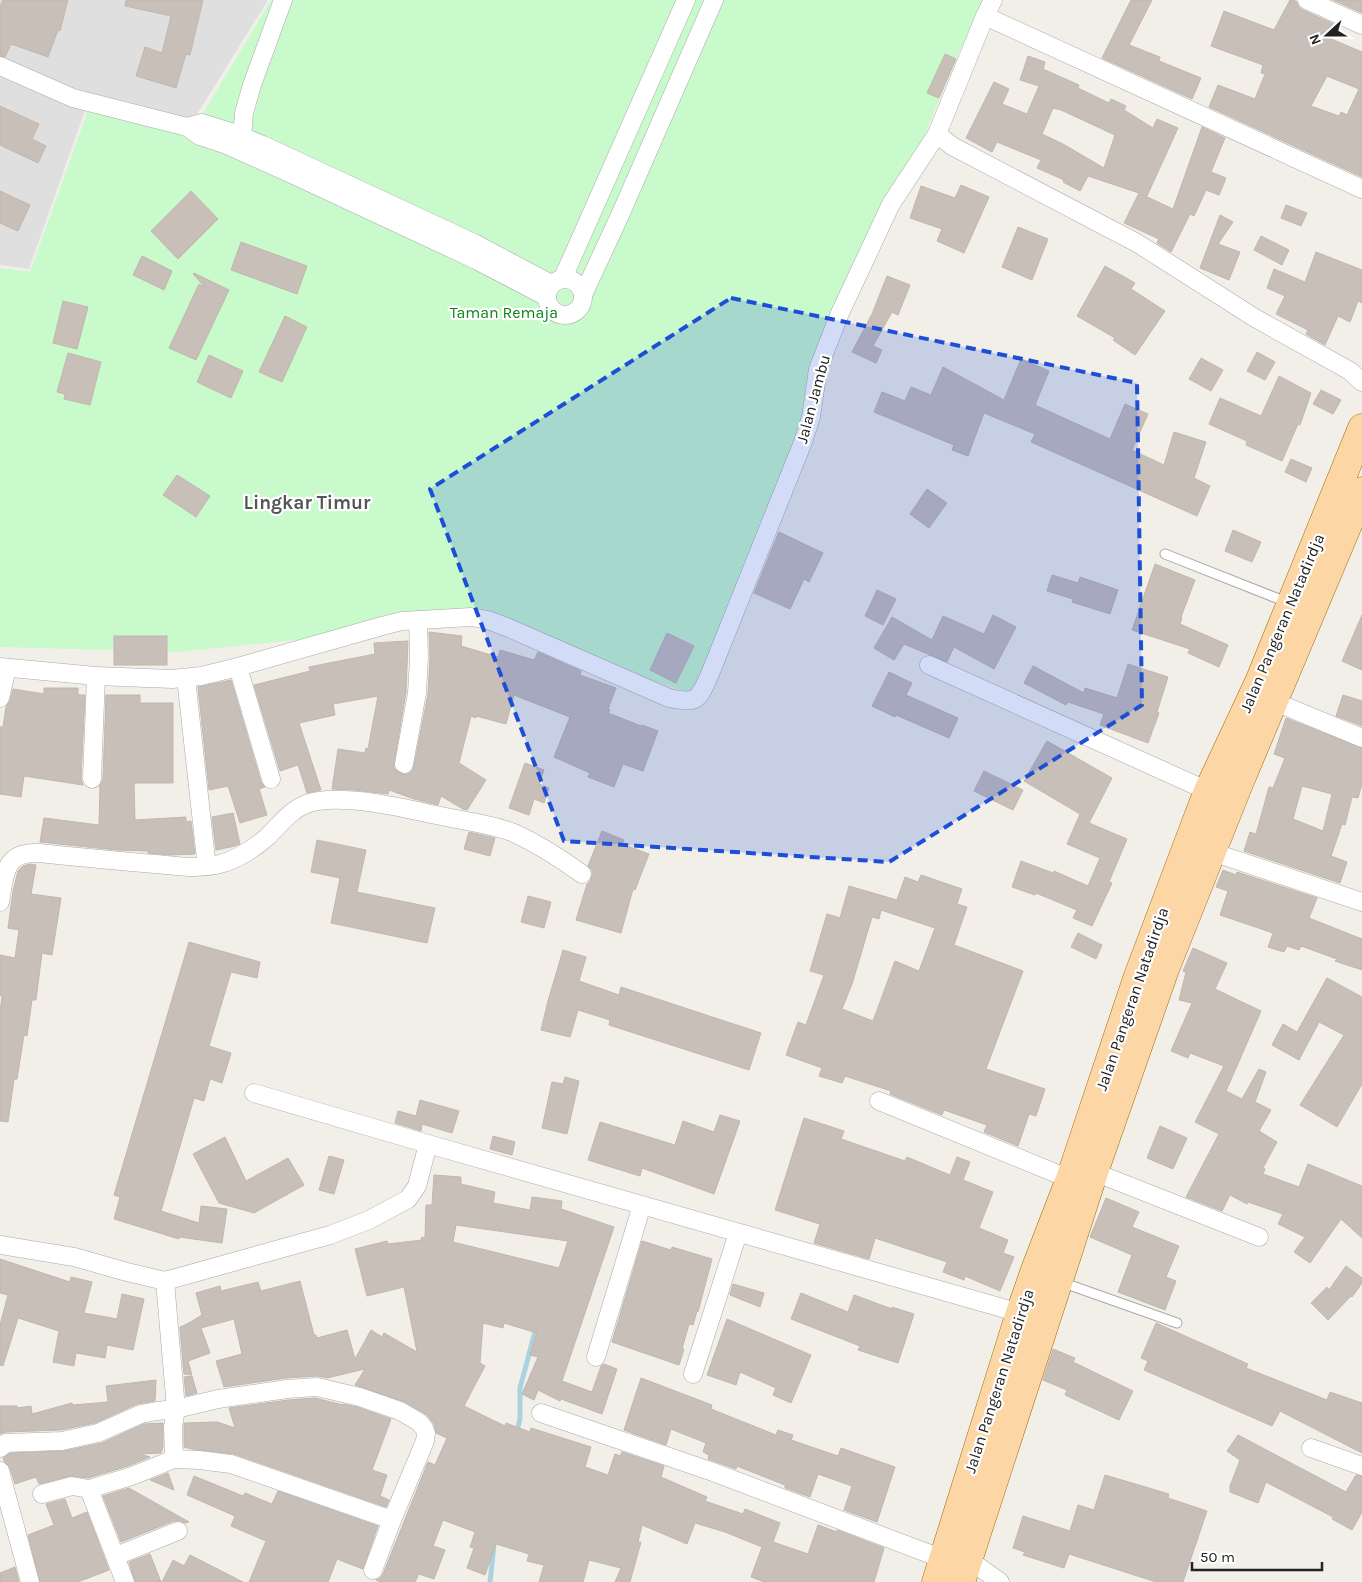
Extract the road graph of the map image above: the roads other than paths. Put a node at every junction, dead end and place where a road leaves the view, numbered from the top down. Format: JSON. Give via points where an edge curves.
{"nodes":[{"id":1,"x":283,"y":0,"type":"edge"},
{"id":2,"x":686,"y":0,"type":"edge"},
{"id":3,"x":714,"y":0,"type":"edge"},
{"id":4,"x":993,"y":0,"type":"edge"},
{"id":5,"x":1307,"y":0,"type":"edge"},
{"id":6,"x":985,"y":16,"type":"junction"},
{"id":7,"x":1362,"y":25,"type":"edge"},
{"id":8,"x":0,"y":66,"type":"edge"},
{"id":9,"x":187,"y":127,"type":"junction"},
{"id":10,"x":936,"y":134,"type":"junction"},
{"id":11,"x":242,"y":137,"type":"junction"},
{"id":12,"x":1362,"y":189,"type":"edge"},
{"id":13,"x":554,"y":287,"type":"junction"},
{"id":14,"x":583,"y":295,"type":"junction"},
{"id":15,"x":1362,"y":382,"type":"edge"},
{"id":16,"x":1362,"y":428,"type":"edge"},
{"id":17,"x":1362,"y":491,"type":"edge"},
{"id":18,"x":1165,"y":554,"type":"dead end"},
{"id":19,"x":1292,"y":604,"type":"junction"},
{"id":20,"x":418,"y":620,"type":"junction"},
{"id":21,"x":930,"y":665,"type":"dead end"},
{"id":22,"x":238,"y":667,"type":"junction"},
{"id":23,"x":4,"y":668,"type":"edge"},
{"id":24,"x":96,"y":676,"type":"junction"},
{"id":25,"x":186,"y":678,"type":"junction"},
{"id":26,"x":0,"y":698,"type":"edge"},
{"id":27,"x":1273,"y":701,"type":"junction"},
{"id":28,"x":1362,"y":738,"type":"edge"},
{"id":29,"x":404,"y":764,"type":"dead end"},
{"id":30,"x":92,"y":779,"type":"dead end"},
{"id":31,"x":271,"y":779,"type":"dead end"},
{"id":32,"x":1208,"y":791,"type":"junction"},
{"id":33,"x":1200,"y":847,"type":"junction"},
{"id":34,"x":204,"y":866,"type":"junction"},
{"id":35,"x":582,"y":874,"type":"dead end"},
{"id":36,"x":0,"y":902,"type":"edge"},
{"id":37,"x":1362,"y":902,"type":"edge"},
{"id":38,"x":254,"y":1093,"type":"dead end"},
{"id":39,"x":879,"y":1101,"type":"dead end"},
{"id":40,"x":428,"y":1144,"type":"junction"},
{"id":41,"x":1082,"y":1176,"type":"junction"},
{"id":42,"x":642,"y":1206,"type":"junction"},
{"id":43,"x":738,"y":1233,"type":"junction"},
{"id":44,"x":1260,"y":1237,"type":"dead end"},
{"id":45,"x":0,"y":1245,"type":"edge"},
{"id":46,"x":165,"y":1281,"type":"junction"},
{"id":47,"x":1059,"y":1281,"type":"junction"},
{"id":48,"x":1020,"y":1313,"type":"junction"},
{"id":49,"x":1176,"y":1324,"type":"dead end"},
{"id":50,"x":596,"y":1357,"type":"dead end"},
{"id":51,"x":693,"y":1374,"type":"dead end"},
{"id":52,"x":176,"y":1410,"type":"junction"},
{"id":53,"x":541,"y":1414,"type":"dead end"},
{"id":54,"x":0,"y":1448,"type":"edge"},
{"id":55,"x":1311,"y":1448,"type":"dead end"},
{"id":56,"x":174,"y":1460,"type":"junction"},
{"id":57,"x":1362,"y":1466,"type":"edge"},
{"id":58,"x":0,"y":1471,"type":"edge"},
{"id":59,"x":89,"y":1489,"type":"junction"},
{"id":60,"x":42,"y":1494,"type":"dead end"},
{"id":61,"x":3,"y":1499,"type":"edge"},
{"id":62,"x":392,"y":1520,"type":"junction"},
{"id":63,"x":178,"y":1531,"type":"dead end"},
{"id":64,"x":116,"y":1556,"type":"junction"},
{"id":65,"x":373,"y":1570,"type":"dead end"},
{"id":66,"x":952,"y":1571,"type":"edge"},
{"id":67,"x":30,"y":1582,"type":"edge"},
{"id":68,"x":125,"y":1582,"type":"edge"},
{"id":69,"x":1000,"y":1582,"type":"edge"}],
"edges":[{"from":1,"to":11,"type":"street","via":[[252,84]]},
{"from":2,"to":13,"type":"street"},
{"from":3,"to":14,"type":"street"},
{"from":4,"to":6,"type":"street","name":"Jalan Jambu"},
{"from":5,"to":7,"type":"street"},
{"from":6,"to":10,"type":"street","name":"Jalan Jambu"},
{"from":6,"to":12,"type":"street"},
{"from":8,"to":9,"type":"street","via":[[73,98]]},
{"from":9,"to":11,"type":"street","via":[[202,123]]},
{"from":9,"to":13,"type":"street","via":[[200,136],[296,176],[476,260]]},
{"from":10,"to":15,"type":"street","via":[[952,146],[1137,243],[1255,318],[1350,371]]},
{"from":10,"to":20,"type":"street","name":"Jalan Jambu","via":[[892,204],[840,313],[818,369],[812,416],[803,442],[710,674],[695,700],[687,702],[669,698],[488,620],[471,617]]},
{"from":11,"to":13,"type":"street","via":[[474,243]]},
{"from":13,"to":14,"type":"street","via":[[570,279],[581,288]]},
{"from":13,"to":14,"type":"street","via":[[548,304],[559,314],[566,315],[578,309]]},
{"from":16,"to":19,"type":"main road","name":"Jalan Pangeran Natadirdja"},
{"from":17,"to":27,"type":"main road","name":"Jalan Pangeran Natadirdja"},
{"from":18,"to":19,"type":"lane"},
{"from":19,"to":32,"type":"main road","name":"Jalan Pangeran Natadirdja"},
{"from":20,"to":22,"type":"street","via":[[382,626]]},
{"from":20,"to":29,"type":"street","via":[[417,693]]},
{"from":21,"to":32,"type":"street"},
{"from":22,"to":25,"type":"street"},
{"from":22,"to":31,"type":"street"},
{"from":23,"to":24,"type":"street"},
{"from":23,"to":26,"type":"street"},
{"from":24,"to":25,"type":"street"},
{"from":24,"to":30,"type":"street"},
{"from":25,"to":34,"type":"street","via":[[206,859]]},
{"from":27,"to":28,"type":"street"},
{"from":27,"to":33,"type":"main road","name":"Jalan Pangeran Natadirdja"},
{"from":32,"to":33,"type":"main road","name":"Jalan Pangeran Natadirdja"},
{"from":33,"to":37,"type":"street"},
{"from":33,"to":41,"type":"main road","name":"Jalan Pangeran Natadirdja","via":[[1166,969]]},
{"from":34,"to":35,"type":"street","via":[[236,858],[266,838],[295,810],[317,801],[330,800],[396,806],[483,824],[513,833],[553,853]]},
{"from":34,"to":36,"type":"street","via":[[29,852],[12,860]]},
{"from":38,"to":40,"type":"street"},
{"from":39,"to":41,"type":"street"},
{"from":40,"to":42,"type":"street"},
{"from":40,"to":46,"type":"street","via":[[417,1186],[408,1198],[369,1220],[330,1235]]},
{"from":41,"to":44,"type":"street"},
{"from":41,"to":47,"type":"main road","name":"Jalan Pangeran Natadirdja"},
{"from":41,"to":48,"type":"main road","name":"Jalan Pangeran Natadirdja","via":[[1035,1270]]},
{"from":42,"to":43,"type":"street"},
{"from":42,"to":50,"type":"street"},
{"from":43,"to":48,"type":"street"},
{"from":43,"to":51,"type":"street"},
{"from":45,"to":46,"type":"street","via":[[74,1257]]},
{"from":46,"to":52,"type":"street"},
{"from":47,"to":49,"type":"lane"},
{"from":47,"to":66,"type":"main road","name":"Jalan Pangeran Natadirdja"},
{"from":48,"to":66,"type":"main road","name":"Jalan Pangeran Natadirdja"},
{"from":52,"to":54,"type":"street","via":[[141,1414],[98,1433],[62,1441],[6,1443]]},
{"from":52,"to":56,"type":"street"},
{"from":52,"to":62,"type":"street","via":[[218,1399],[317,1387],[400,1411],[419,1422],[426,1433]]},
{"from":53,"to":66,"type":"street","via":[[713,1472]]},
{"from":55,"to":57,"type":"street"},
{"from":56,"to":59,"type":"street"},
{"from":56,"to":62,"type":"street","via":[[231,1464]]},
{"from":58,"to":61,"type":"street"},
{"from":59,"to":60,"type":"street","via":[[72,1486]]},
{"from":59,"to":64,"type":"street"},
{"from":61,"to":67,"type":"street"},
{"from":62,"to":65,"type":"street"},
{"from":63,"to":64,"type":"street"},
{"from":64,"to":68,"type":"street"},
{"from":66,"to":69,"type":"street"}]}
